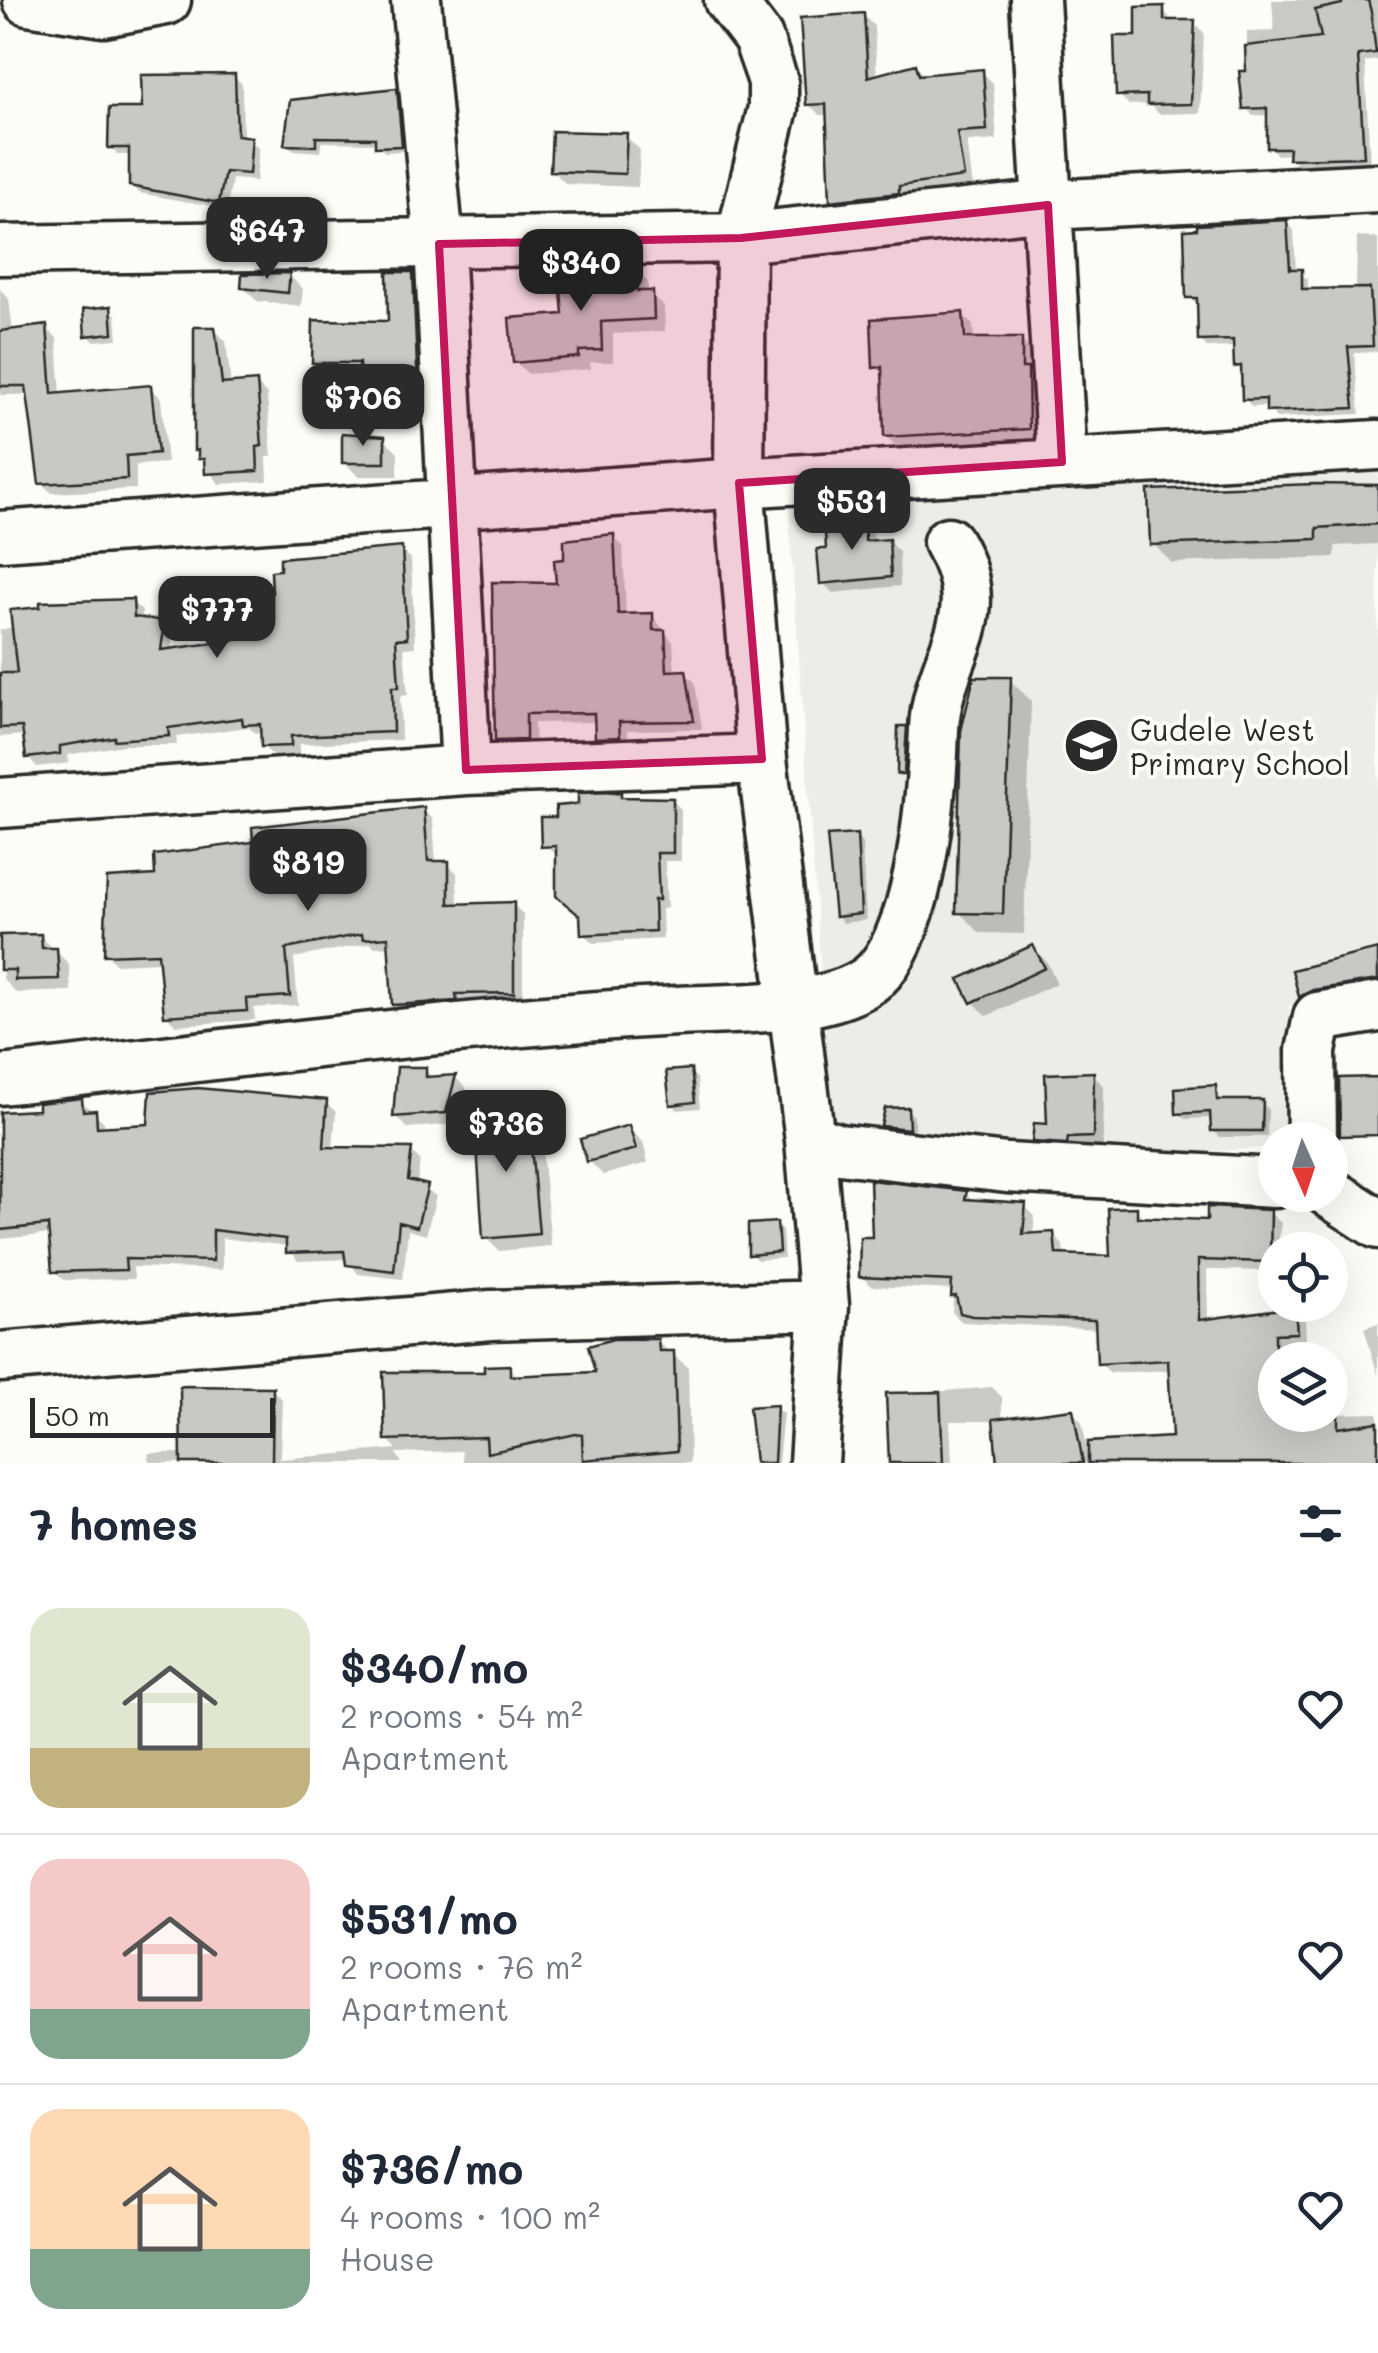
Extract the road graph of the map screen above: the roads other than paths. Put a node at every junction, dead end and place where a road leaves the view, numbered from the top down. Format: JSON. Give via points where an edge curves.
{"nodes":[{"id":1,"x":28,"y":0,"type":"edge"},
{"id":2,"x":166,"y":0,"type":"edge"},
{"id":3,"x":416,"y":0,"type":"edge"},
{"id":4,"x":1036,"y":0,"type":"edge"},
{"id":5,"x":741,"y":7,"type":"edge"},
{"id":6,"x":1378,"y":188,"type":"edge"},
{"id":7,"x":1048,"y":205,"type":"junction"},
{"id":8,"x":741,"y":238,"type":"junction"},
{"id":9,"x":439,"y":244,"type":"junction"},
{"id":10,"x":0,"y":250,"type":"edge"},
{"id":11,"x":1378,"y":445,"type":"edge"},
{"id":12,"x":1062,"y":462,"type":"junction"},
{"id":13,"x":739,"y":483,"type":"junction"},
{"id":14,"x":454,"y":506,"type":"junction"},
{"id":15,"x":0,"y":536,"type":"edge"},
{"id":16,"x":948,"y":542,"type":"dead end"},
{"id":17,"x":762,"y":760,"type":"junction"},
{"id":18,"x":466,"y":770,"type":"junction"},
{"id":19,"x":0,"y":803,"type":"edge"},
{"id":20,"x":791,"y":1005,"type":"junction"},
{"id":21,"x":1378,"y":1007,"type":"edge"},
{"id":22,"x":0,"y":1080,"type":"edge"},
{"id":23,"x":1312,"y":1122,"type":"edge"},
{"id":24,"x":810,"y":1140,"type":"junction"},
{"id":25,"x":1258,"y":1183,"type":"edge"},
{"id":26,"x":1348,"y":1205,"type":"edge"},
{"id":27,"x":1378,"y":1224,"type":"edge"},
{"id":28,"x":824,"y":1305,"type":"junction"},
{"id":29,"x":0,"y":1356,"type":"edge"},
{"id":30,"x":814,"y":1463,"type":"edge"}],
"edges":[{"from":1,"to":2,"type":"street","via":[[104,12]]},
{"from":3,"to":9,"type":"street"},
{"from":4,"to":7,"type":"street"},
{"from":5,"to":8,"type":"street","via":[[774,80]]},
{"from":6,"to":7,"type":"street"},
{"from":7,"to":8,"type":"street"},
{"from":7,"to":12,"type":"street"},
{"from":8,"to":9,"type":"street"},
{"from":8,"to":13,"type":"street"},
{"from":9,"to":10,"type":"street"},
{"from":9,"to":14,"type":"street"},
{"from":11,"to":12,"type":"street"},
{"from":12,"to":13,"type":"street"},
{"from":13,"to":14,"type":"street"},
{"from":13,"to":17,"type":"street"},
{"from":14,"to":15,"type":"street"},
{"from":14,"to":18,"type":"street"},
{"from":16,"to":20,"type":"street","via":[[968,581],[967,601],[935,705],[930,824],[900,932],[880,970],[852,989]]},
{"from":17,"to":18,"type":"street"},
{"from":17,"to":20,"type":"street"},
{"from":18,"to":19,"type":"street"},
{"from":20,"to":22,"type":"street","via":[[525,1019]]},
{"from":20,"to":24,"type":"street"},
{"from":21,"to":23,"type":"street","via":[[1318,1016]]},
{"from":24,"to":25,"type":"street","via":[[1007,1168]]},
{"from":24,"to":28,"type":"street"},
{"from":26,"to":27,"type":"street"},
{"from":28,"to":29,"type":"street","via":[[490,1315]]},
{"from":28,"to":30,"type":"street"}]}
